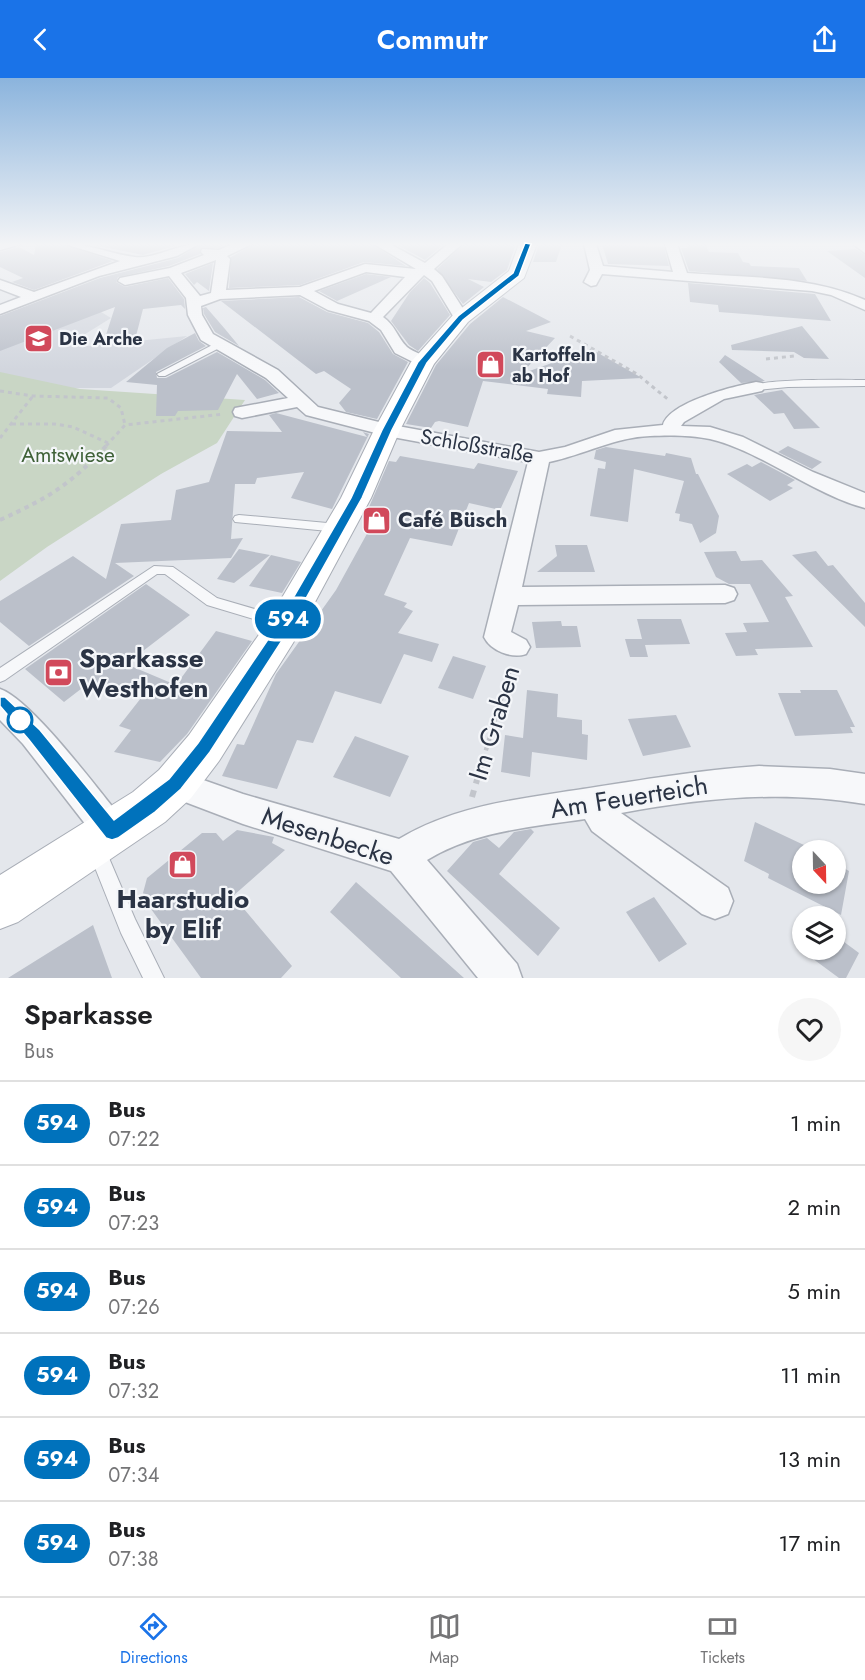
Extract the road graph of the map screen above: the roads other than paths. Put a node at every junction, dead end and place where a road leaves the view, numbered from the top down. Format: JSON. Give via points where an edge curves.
{"nodes":[{"id":1,"x":3,"y":286,"type":"edge"},
{"id":2,"x":59,"y":286,"type":"edge"},
{"id":3,"x":183,"y":286,"type":"edge"},
{"id":4,"x":219,"y":286,"type":"edge"},
{"id":5,"x":316,"y":286,"type":"edge"},
{"id":6,"x":406,"y":286,"type":"edge"},
{"id":7,"x":441,"y":286,"type":"edge"},
{"id":8,"x":502,"y":286,"type":"edge"},
{"id":9,"x":800,"y":286,"type":"edge"},
{"id":10,"x":302,"y":291,"type":"junction"},
{"id":11,"x":218,"y":295,"type":"junction"},
{"id":12,"x":35,"y":297,"type":"junction"},
{"id":13,"x":195,"y":303,"type":"junction"},
{"id":14,"x":865,"y":306,"type":"edge"},
{"id":15,"x":0,"y":310,"type":"edge"},
{"id":16,"x":374,"y":318,"type":"junction"},
{"id":17,"x":461,"y":318,"type":"junction"},
{"id":18,"x":220,"y":344,"type":"junction"},
{"id":19,"x":423,"y":362,"type":"junction"},
{"id":20,"x":162,"y":374,"type":"dead end"},
{"id":21,"x":865,"y":383,"type":"edge"},
{"id":22,"x":756,"y":387,"type":"joint"},
{"id":23,"x":301,"y":401,"type":"junction"},
{"id":24,"x":242,"y":412,"type":"road end"},
{"id":25,"x":672,"y":429,"type":"junction"},
{"id":26,"x":387,"y":430,"type":"junction"},
{"id":27,"x":539,"y":458,"type":"junction"},
{"id":28,"x":865,"y":501,"type":"edge"},
{"id":29,"x":239,"y":519,"type":"dead end"},
{"id":30,"x":339,"y":528,"type":"junction"},
{"id":31,"x":725,"y":594,"type":"dead end"},
{"id":32,"x":508,"y":596,"type":"junction"},
{"id":33,"x":285,"y":623,"type":"junction"},
{"id":34,"x":517,"y":647,"type":"road end"},
{"id":35,"x":0,"y":676,"type":"edge"},
{"id":36,"x":0,"y":701,"type":"edge"},
{"id":37,"x":175,"y":784,"type":"junction"},
{"id":38,"x":865,"y":789,"type":"edge"},
{"id":39,"x":592,"y":802,"type":"junction"},
{"id":40,"x":104,"y":837,"type":"junction"},
{"id":41,"x":402,"y":857,"type":"junction"},
{"id":42,"x":715,"y":901,"type":"dead end"},
{"id":43,"x":0,"y":904,"type":"edge"},
{"id":44,"x":154,"y":978,"type":"edge"},
{"id":45,"x":503,"y":978,"type":"edge"}],
"edges":[{"from":1,"to":12,"type":"street"},
{"from":2,"to":12,"type":"street"},
{"from":3,"to":13,"type":"street","name":"Schloßstraße"},
{"from":4,"to":11,"type":"street"},
{"from":5,"to":10,"type":"street"},
{"from":6,"to":16,"type":"street"},
{"from":7,"to":17,"type":"street"},
{"from":8,"to":17,"type":"street"},
{"from":9,"to":14,"type":"street","via":[[835,292]]},
{"from":10,"to":11,"type":"street"},
{"from":10,"to":16,"type":"street","via":[[333,307]]},
{"from":11,"to":13,"type":"street"},
{"from":12,"to":15,"type":"street"},
{"from":13,"to":18,"type":"street","name":"Schloßstraße","via":[[195,315],[207,337]]},
{"from":16,"to":19,"type":"street","via":[[387,327],[401,350]]},
{"from":17,"to":19,"type":"street"},
{"from":18,"to":20,"type":"lane"},
{"from":18,"to":23,"type":"street","name":"Schloßstraße","via":[[272,374]]},
{"from":19,"to":26,"type":"street"},
{"from":21,"to":22,"type":"lane"},
{"from":22,"to":25,"type":"street","via":[[718,395],[685,413],[672,423]]},
{"from":23,"to":24,"type":"street"},
{"from":23,"to":26,"type":"street","name":"Schloßstraße","via":[[312,411]]},
{"from":25,"to":27,"type":"street","name":"Schloßstraße","via":[[615,436]]},
{"from":25,"to":28,"type":"street","name":"Schloßstraße","via":[[703,431],[730,439]]},
{"from":26,"to":27,"type":"street","name":"Schloßstraße"},
{"from":26,"to":30,"type":"street"},
{"from":27,"to":32,"type":"street","name":"Im Graben"},
{"from":29,"to":30,"type":"lane"},
{"from":30,"to":33,"type":"street"},
{"from":31,"to":32,"type":"street"},
{"from":32,"to":34,"type":"street","name":"Im Graben","via":[[497,637]]},
{"from":33,"to":35,"type":"lane","via":[[212,602],[168,570],[154,570]]},
{"from":33,"to":37,"type":"street","via":[[204,748]]},
{"from":36,"to":40,"type":"street","via":[[34,735]]},
{"from":37,"to":40,"type":"street"},
{"from":37,"to":41,"type":"street","name":"Mesenbecke"},
{"from":38,"to":39,"type":"street","name":"Am Feuerteich","via":[[808,781],[734,780]]},
{"from":39,"to":41,"type":"street","name":"Am Feuerteich","via":[[462,826]]},
{"from":39,"to":42,"type":"street","via":[[604,819]]},
{"from":40,"to":43,"type":"street"},
{"from":40,"to":44,"type":"lane","via":[[128,926]]},
{"from":41,"to":45,"type":"street","name":"Mesenbecke"}]}
